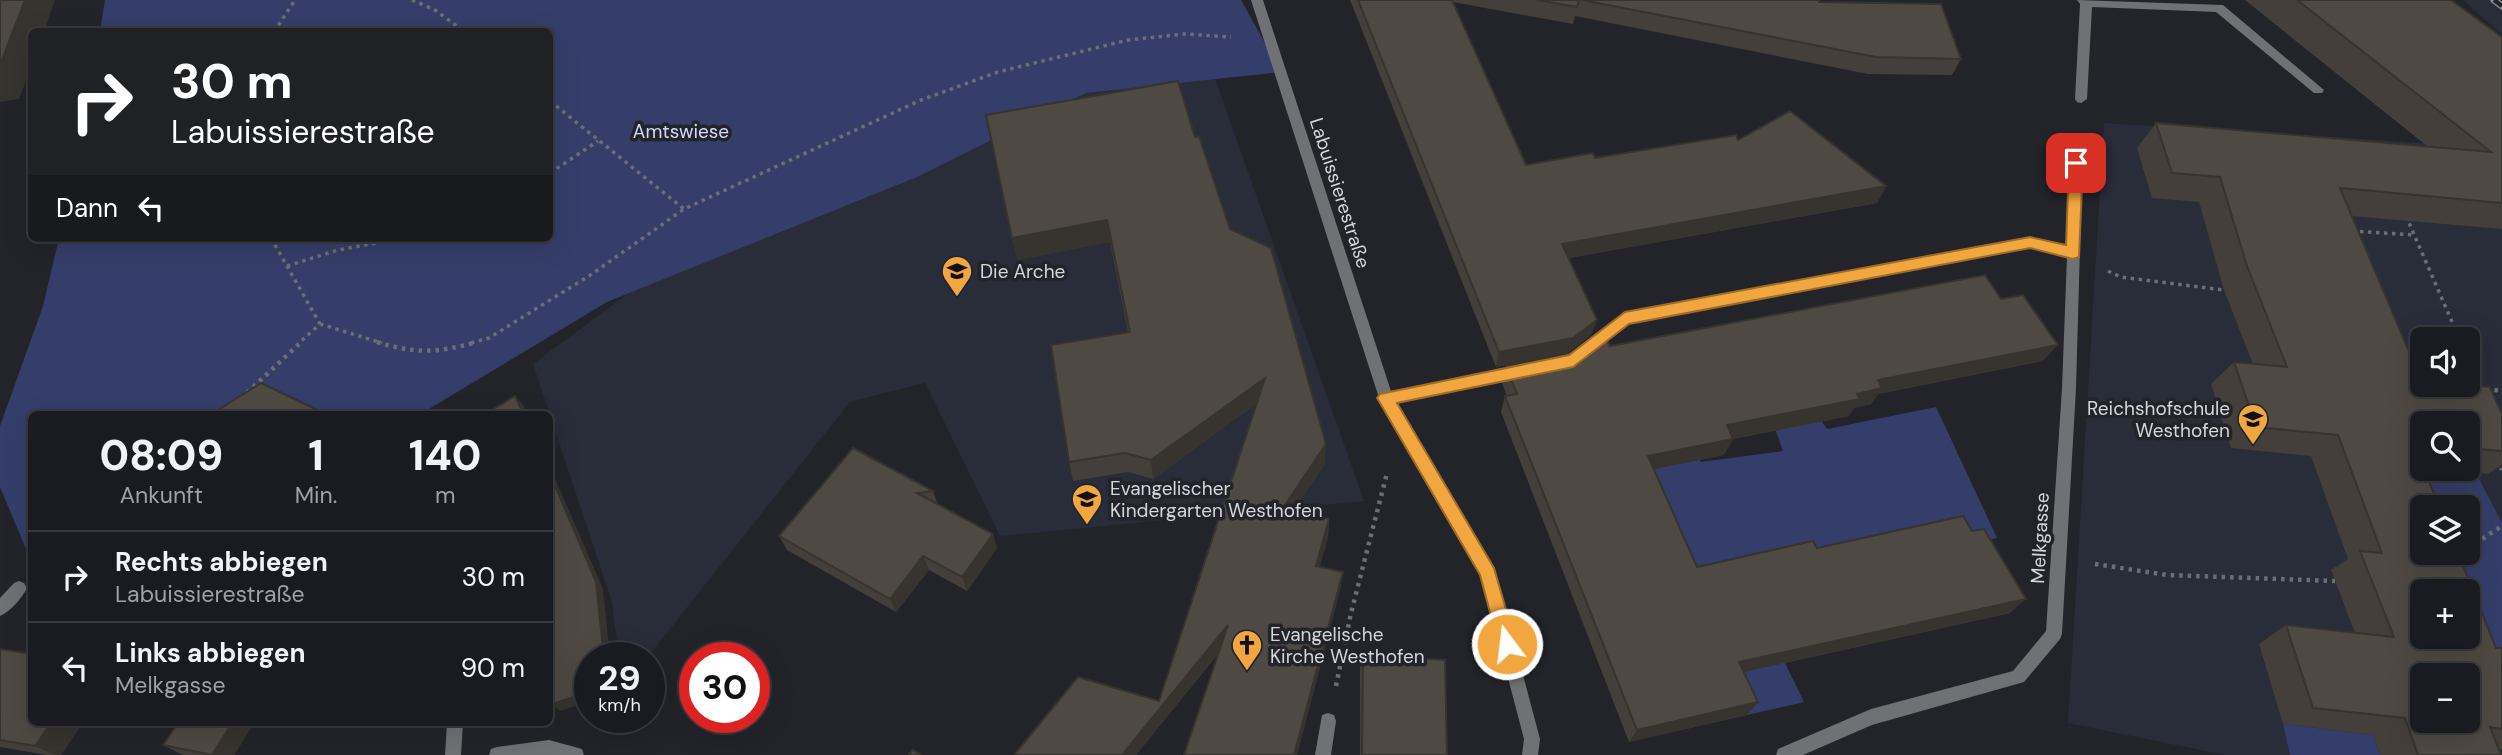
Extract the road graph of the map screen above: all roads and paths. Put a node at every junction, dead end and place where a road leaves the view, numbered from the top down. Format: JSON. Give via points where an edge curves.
{"nodes":[{"id":1,"x":295,"y":0,"type":"edge"},
{"id":2,"x":412,"y":0,"type":"edge"},
{"id":3,"x":1257,"y":0,"type":"edge"},
{"id":4,"x":2084,"y":2,"type":"edge"},
{"id":5,"x":2217,"y":4,"type":"edge"},
{"id":6,"x":277,"y":28,"type":"edge"},
{"id":7,"x":460,"y":28,"type":"edge"},
{"id":8,"x":1271,"y":40,"type":"junction"},
{"id":9,"x":2318,"y":90,"type":"dead end"},
{"id":10,"x":2081,"y":100,"type":"dead end"},
{"id":11,"x":553,"y":104,"type":"edge"},
{"id":12,"x":2077,"y":140,"type":"dead end"},
{"id":13,"x":597,"y":141,"type":"junction"},
{"id":14,"x":553,"y":171,"type":"edge"},
{"id":15,"x":684,"y":209,"type":"junction"},
{"id":16,"x":2404,"y":212,"type":"edge"},
{"id":17,"x":2349,"y":230,"type":"edge"},
{"id":18,"x":2414,"y":235,"type":"junction"},
{"id":19,"x":273,"y":242,"type":"edge"},
{"id":20,"x":382,"y":242,"type":"edge"},
{"id":21,"x":2073,"y":253,"type":"junction"},
{"id":22,"x":287,"y":266,"type":"junction"},
{"id":23,"x":2224,"y":290,"type":"dead end"},
{"id":24,"x":320,"y":324,"type":"junction"},
{"id":25,"x":2454,"y":327,"type":"edge"},
{"id":26,"x":1584,"y":352,"type":"edge"},
{"id":27,"x":1532,"y":369,"type":"edge"},
{"id":28,"x":2481,"y":388,"type":"edge"},
{"id":29,"x":2502,"y":391,"type":"edge"},
{"id":30,"x":243,"y":397,"type":"edge"},
{"id":31,"x":1385,"y":398,"type":"junction"},
{"id":32,"x":1399,"y":421,"type":"junction"},
{"id":33,"x":2497,"y":458,"type":"edge"},
{"id":34,"x":2502,"y":470,"type":"edge"},
{"id":35,"x":2502,"y":526,"type":"edge"},
{"id":36,"x":2480,"y":540,"type":"edge"},
{"id":37,"x":2059,"y":558,"type":"junction"},
{"id":38,"x":2335,"y":581,"type":"dead end"},
{"id":39,"x":19,"y":588,"type":"dead end"},
{"id":40,"x":0,"y":609,"type":"edge"},
{"id":41,"x":1328,"y":721,"type":"joint"},
{"id":42,"x":455,"y":726,"type":"edge"},
{"id":43,"x":453,"y":755,"type":"edge"},
{"id":44,"x":497,"y":755,"type":"edge"},
{"id":45,"x":576,"y":755,"type":"edge"},
{"id":46,"x":1323,"y":755,"type":"edge"},
{"id":47,"x":1530,"y":755,"type":"edge"},
{"id":48,"x":1784,"y":755,"type":"edge"}],
"edges":[{"from":1,"to":6,"type":"path"},
{"from":2,"to":7,"type":"path"},
{"from":3,"to":8,"type":"street","name":"Labuissierestraße"},
{"from":4,"to":5,"type":"street"},
{"from":4,"to":10,"type":"street"},
{"from":5,"to":9,"type":"street"},
{"from":8,"to":15,"type":"path","via":[[1185,34],[1128,40],[998,72],[921,100]]},
{"from":8,"to":31,"type":"street","name":"Labuissierestraße"},
{"from":11,"to":13,"type":"path"},
{"from":12,"to":21,"type":"street","name":"Melkgasse"},
{"from":13,"to":14,"type":"path"},
{"from":13,"to":15,"type":"path"},
{"from":15,"to":24,"type":"path","via":[[489,338],[442,352],[400,349]]},
{"from":16,"to":18,"type":"path"},
{"from":17,"to":18,"type":"path"},
{"from":18,"to":25,"type":"path"},
{"from":19,"to":22,"type":"path"},
{"from":20,"to":22,"type":"path"},
{"from":21,"to":23,"type":"path","via":[[2121,277]]},
{"from":21,"to":26,"type":"street","via":[[2030,242],[1625,318]]},
{"from":21,"to":37,"type":"street","name":"Melkgasse"},
{"from":22,"to":24,"type":"path"},
{"from":24,"to":30,"type":"path"},
{"from":27,"to":31,"type":"street"},
{"from":28,"to":29,"type":"path"},
{"from":31,"to":32,"type":"street","name":"Labuissierestraße"},
{"from":32,"to":41,"type":"path"},
{"from":32,"to":47,"type":"street","name":"Labuissierestraße","via":[[1488,573],[1532,739]]},
{"from":33,"to":34,"type":"path"},
{"from":35,"to":36,"type":"path"},
{"from":37,"to":38,"type":"path","via":[[2167,575]]},
{"from":37,"to":48,"type":"street","name":"Melkgasse","via":[[2054,634],[2018,677],[1871,717]]},
{"from":39,"to":40,"type":"street"},
{"from":41,"to":46,"type":"street"},
{"from":42,"to":43,"type":"street"},
{"from":44,"to":45,"type":"street","via":[[549,748]]}]}
